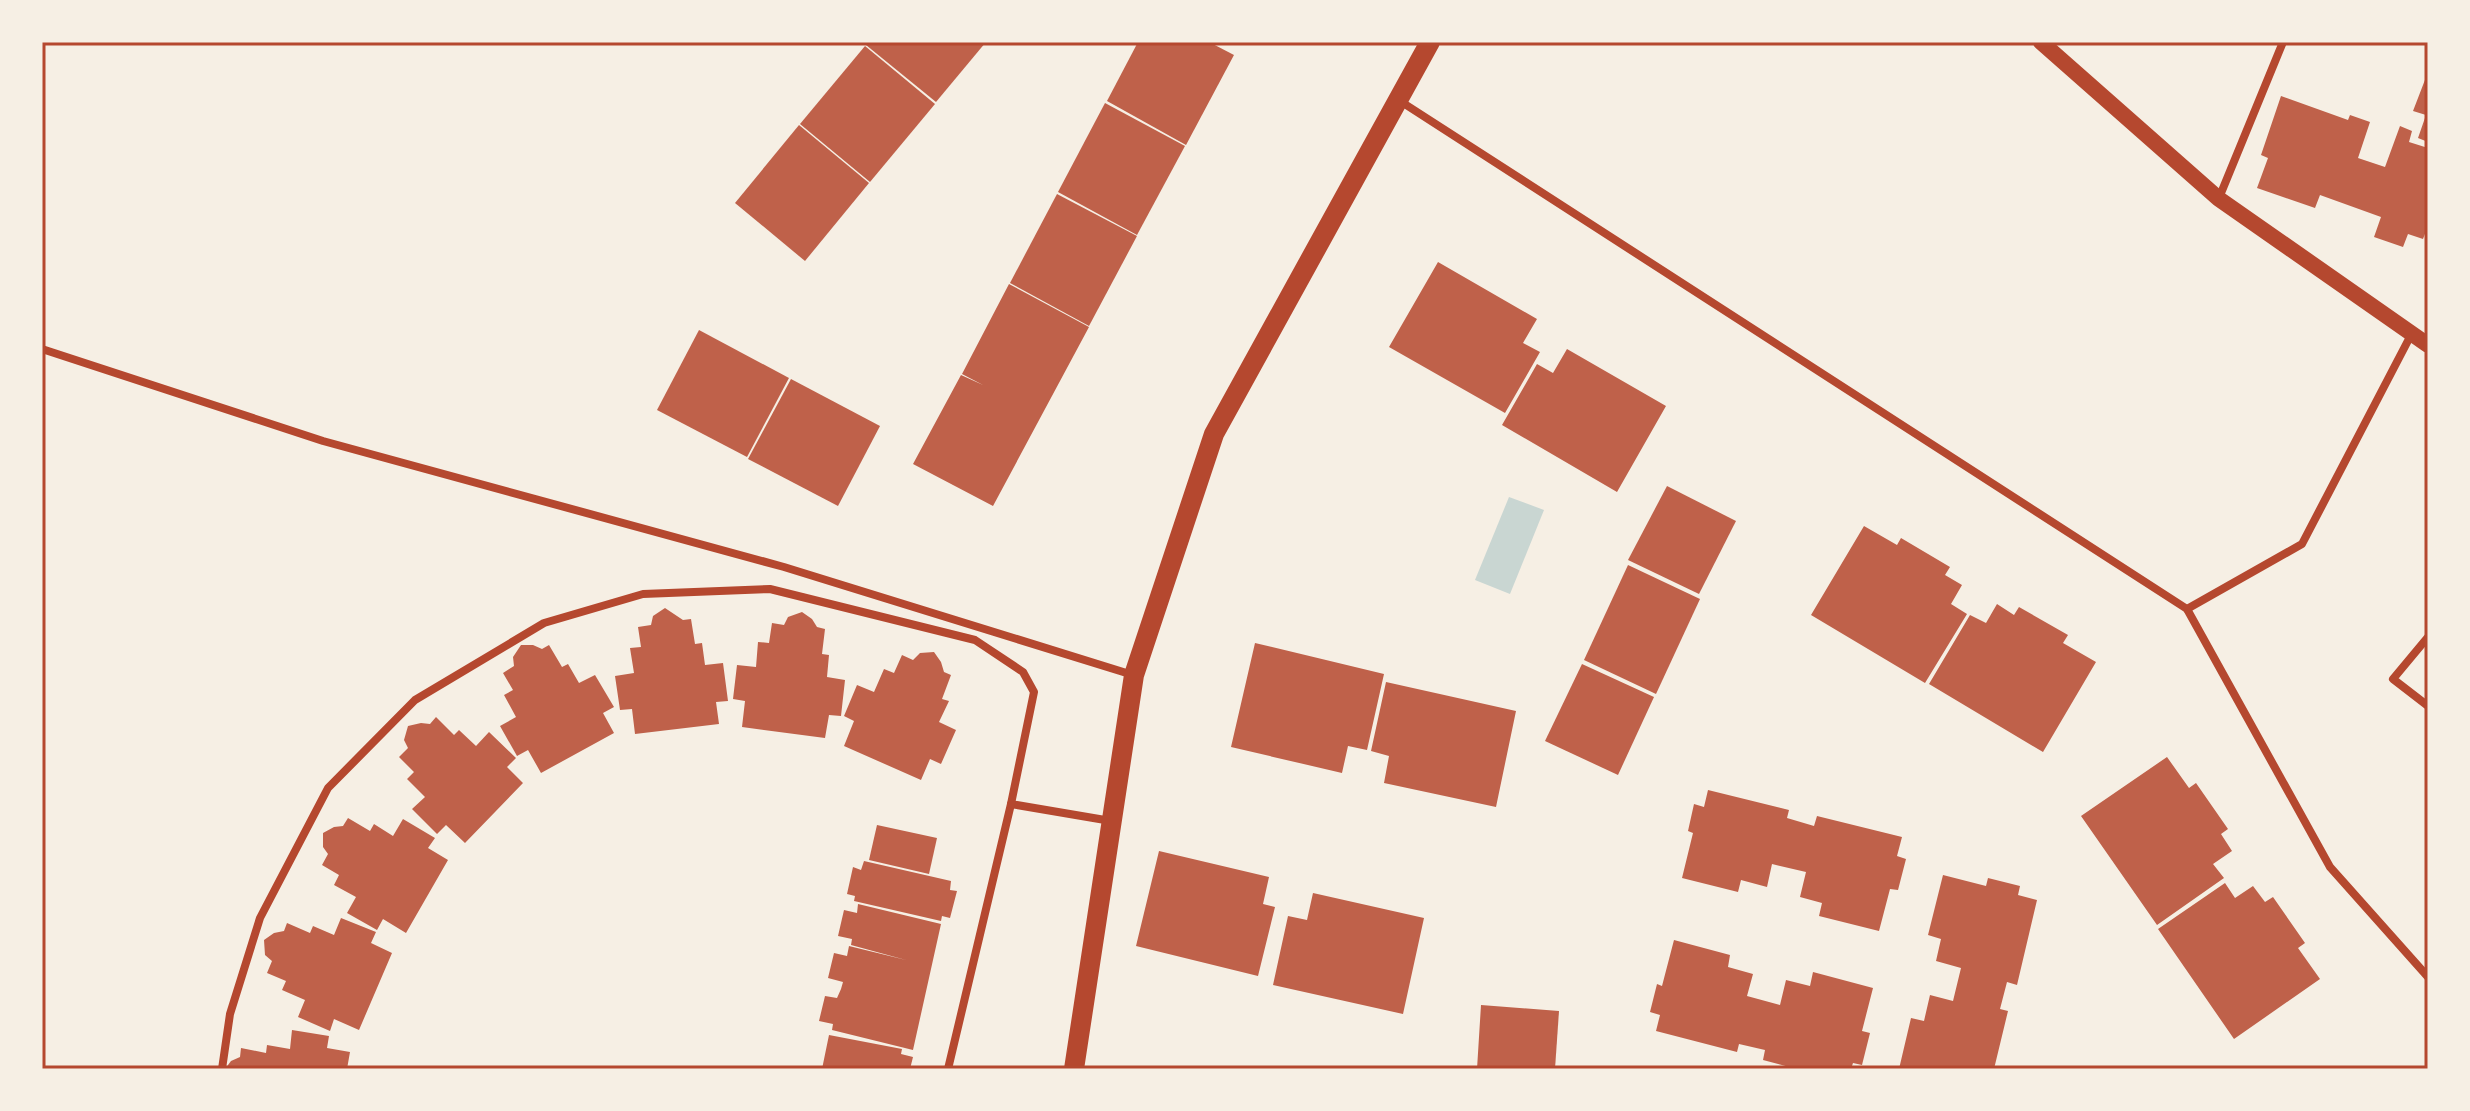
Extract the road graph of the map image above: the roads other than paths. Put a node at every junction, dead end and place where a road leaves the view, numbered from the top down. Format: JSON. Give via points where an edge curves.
{"nodes":[{"id":1,"x":1430,"y":42,"type":"edge"},
{"id":2,"x":2041,"y":42,"type":"edge"},
{"id":3,"x":2283,"y":42,"type":"edge"},
{"id":4,"x":1398,"y":99,"type":"junction"},
{"id":5,"x":2219,"y":199,"type":"junction"},
{"id":6,"x":2412,"y":333,"type":"junction"},
{"id":7,"x":2428,"y":345,"type":"edge"},
{"id":8,"x":42,"y":349,"type":"edge"},
{"id":9,"x":2187,"y":609,"type":"junction"},
{"id":10,"x":2428,"y":637,"type":"edge"},
{"id":11,"x":1134,"y":675,"type":"junction"},
{"id":12,"x":2428,"y":706,"type":"edge"},
{"id":13,"x":1011,"y":804,"type":"junction"},
{"id":14,"x":1111,"y":821,"type":"junction"},
{"id":15,"x":2428,"y":977,"type":"edge"},
{"id":16,"x":222,"y":1069,"type":"edge"},
{"id":17,"x":948,"y":1069,"type":"edge"},
{"id":18,"x":1074,"y":1069,"type":"edge"}],
"edges":[{"from":1,"to":4,"type":"main road"},
{"from":2,"to":5,"type":"main road"},
{"from":3,"to":5,"type":"street"},
{"from":4,"to":9,"type":"street"},
{"from":4,"to":11,"type":"main road","via":[[1214,434]]},
{"from":5,"to":6,"type":"main road"},
{"from":6,"to":7,"type":"main road"},
{"from":6,"to":9,"type":"street","via":[[2302,544]]},
{"from":8,"to":11,"type":"street","via":[[323,441],[784,567]]},
{"from":9,"to":15,"type":"street","via":[[2330,867]]},
{"from":10,"to":12,"type":"street","via":[[2393,679]]},
{"from":11,"to":14,"type":"main road"},
{"from":13,"to":14,"type":"street"},
{"from":13,"to":16,"type":"street","via":[[1034,692],[1023,672],[975,640],[770,589],[643,594],[544,623],[415,700],[328,788],[260,918],[230,1014]]},
{"from":13,"to":17,"type":"street"},
{"from":14,"to":18,"type":"main road"}]}
